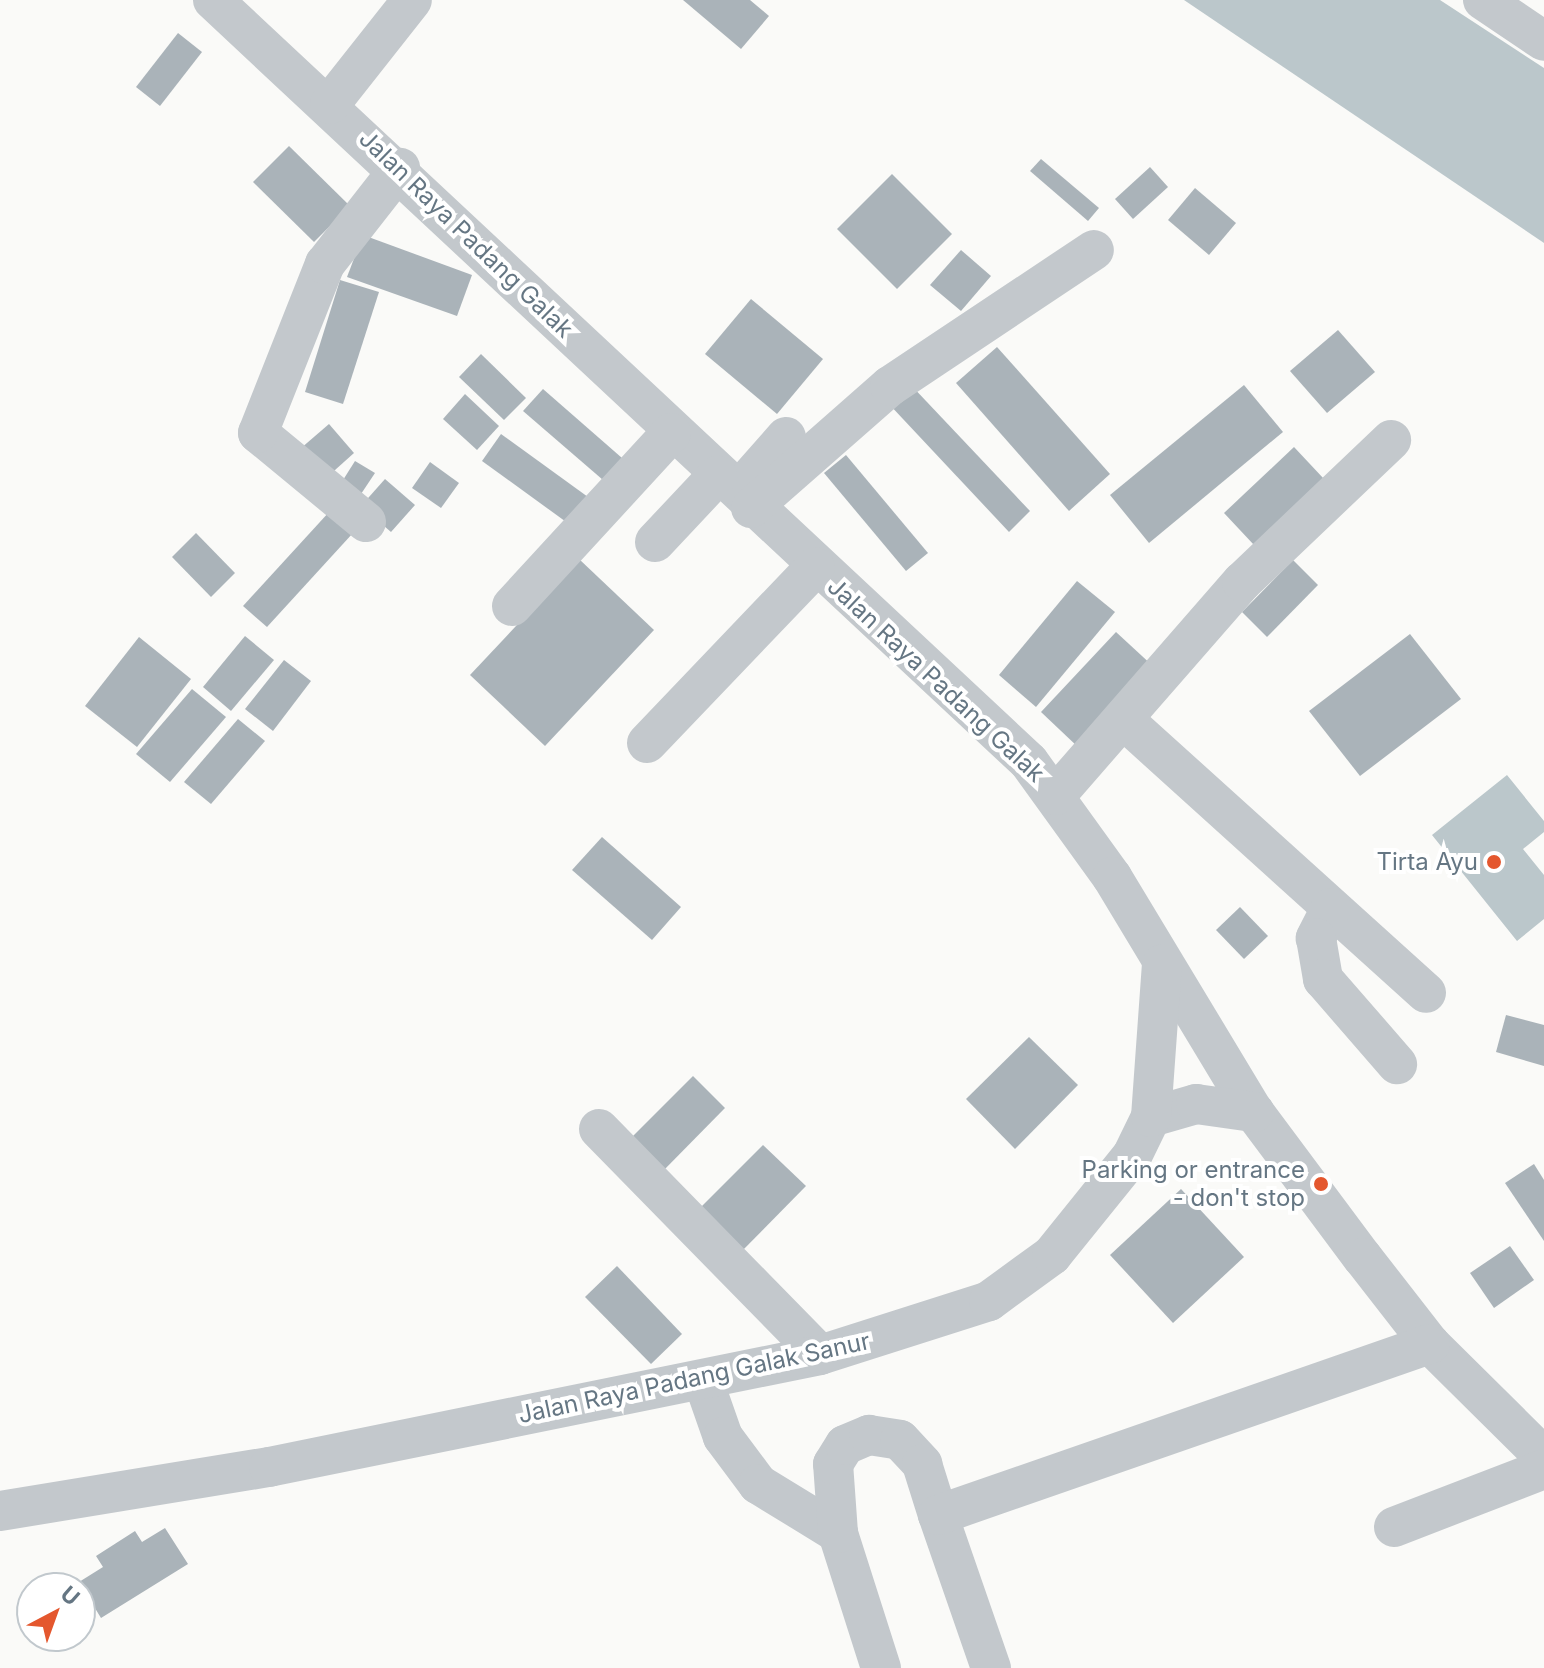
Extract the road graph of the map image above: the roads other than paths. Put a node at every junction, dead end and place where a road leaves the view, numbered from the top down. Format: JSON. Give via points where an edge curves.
{"nodes":[{"id":1,"x":213,"y":0,"type":"edge"},
{"id":2,"x":412,"y":0,"type":"edge"},
{"id":3,"x":1483,"y":0,"type":"edge"},
{"id":4,"x":1544,"y":41,"type":"edge"},
{"id":5,"x":330,"y":104,"type":"junction"},
{"id":6,"x":400,"y":168,"type":"junction"},
{"id":7,"x":1094,"y":250,"type":"dead end"},
{"id":8,"x":671,"y":433,"type":"junction"},
{"id":9,"x":786,"y":437,"type":"dead end"},
{"id":10,"x":1391,"y":440,"type":"dead end"},
{"id":11,"x":734,"y":492,"type":"junction"},
{"id":12,"x":366,"y":522,"type":"dead end"},
{"id":13,"x":655,"y":542,"type":"dead end"},
{"id":14,"x":815,"y":567,"type":"junction"},
{"id":15,"x":512,"y":606,"type":"dead end"},
{"id":16,"x":1124,"y":720,"type":"junction"},
{"id":17,"x":647,"y":743,"type":"dead end"},
{"id":18,"x":1056,"y":795,"type":"junction"},
{"id":19,"x":1331,"y":908,"type":"junction"},
{"id":20,"x":1162,"y":964,"type":"junction"},
{"id":21,"x":1426,"y":993,"type":"dead end"},
{"id":22,"x":1397,"y":1064,"type":"dead end"},
{"id":23,"x":1254,"y":1112,"type":"junction"},
{"id":24,"x":1151,"y":1117,"type":"junction"},
{"id":25,"x":599,"y":1129,"type":"dead end"},
{"id":26,"x":1430,"y":1344,"type":"junction"},
{"id":27,"x":820,"y":1355,"type":"junction"},
{"id":28,"x":703,"y":1380,"type":"junction"},
{"id":29,"x":1544,"y":1457,"type":"edge"},
{"id":30,"x":1544,"y":1469,"type":"edge"},
{"id":31,"x":0,"y":1511,"type":"edge"},
{"id":32,"x":938,"y":1515,"type":"junction"},
{"id":33,"x":1394,"y":1527,"type":"dead end"},
{"id":34,"x":838,"y":1533,"type":"junction"},
{"id":35,"x":881,"y":1668,"type":"edge"},
{"id":36,"x":991,"y":1668,"type":"edge"}],
"edges":[{"from":1,"to":5,"type":"street","name":"Jalan Raya Padang Galak"},
{"from":2,"to":5,"type":"street"},
{"from":3,"to":4,"type":"street"},
{"from":5,"to":6,"type":"street","name":"Jalan Raya Padang Galak"},
{"from":6,"to":8,"type":"street","name":"Jalan Raya Padang Galak"},
{"from":6,"to":12,"type":"street","via":[[325,264],[258,433]]},
{"from":7,"to":11,"type":"street"},
{"from":8,"to":11,"type":"street","name":"Jalan Raya Padang Galak"},
{"from":8,"to":15,"type":"street"},
{"from":9,"to":11,"type":"street"},
{"from":10,"to":16,"type":"street","via":[[1242,582]]},
{"from":11,"to":13,"type":"street"},
{"from":11,"to":14,"type":"street","name":"Jalan Raya Padang Galak"},
{"from":14,"to":17,"type":"street"},
{"from":14,"to":18,"type":"street","name":"Jalan Raya Padang Galak","via":[[956,692]]},
{"from":16,"to":18,"type":"street"},
{"from":16,"to":19,"type":"street"},
{"from":18,"to":20,"type":"street","name":"Jalan Raya Padang Galak"},
{"from":19,"to":21,"type":"street"},
{"from":19,"to":22,"type":"street","via":[[1316,938],[1323,979]]},
{"from":20,"to":23,"type":"street","name":"Jalan Raya Padang Galak"},
{"from":20,"to":24,"type":"street","name":"Jalan Raya Padang Galak Sanur"},
{"from":23,"to":24,"type":"street","via":[[1196,1104]]},
{"from":23,"to":26,"type":"street","name":"Jalan Raya Padang Galak"},
{"from":24,"to":27,"type":"street","name":"Jalan Raya Padang Galak Sanur","via":[[1101,1200],[1027,1276],[989,1301],[925,1327]]},
{"from":25,"to":27,"type":"street"},
{"from":26,"to":29,"type":"street","name":"Jalan Raya Padang Galak"},
{"from":26,"to":32,"type":"street"},
{"from":27,"to":28,"type":"street","name":"Jalan Raya Padang Galak Sanur"},
{"from":28,"to":31,"type":"street","name":"Jalan Raya Padang Galak Sanur","via":[[269,1467]]},
{"from":28,"to":34,"type":"street","via":[[723,1437],[758,1484]]},
{"from":30,"to":33,"type":"street"},
{"from":32,"to":34,"type":"street","via":[[922,1464],[900,1440],[869,1435],[845,1445],[833,1464]]},
{"from":32,"to":36,"type":"street"},
{"from":34,"to":35,"type":"street"}]}
